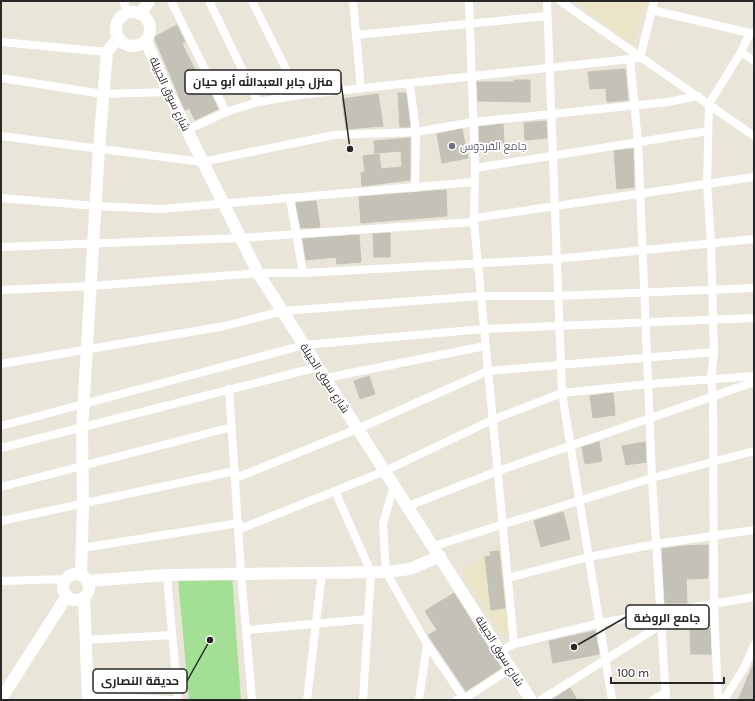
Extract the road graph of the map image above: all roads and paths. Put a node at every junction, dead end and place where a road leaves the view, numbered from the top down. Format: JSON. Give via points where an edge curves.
{"nodes":[{"id":1,"x":123,"y":1,"type":"edge"},
{"id":2,"x":149,"y":1,"type":"edge"},
{"id":3,"x":171,"y":1,"type":"edge"},
{"id":4,"x":209,"y":1,"type":"edge"},
{"id":5,"x":252,"y":1,"type":"edge"},
{"id":6,"x":353,"y":1,"type":"edge"},
{"id":7,"x":469,"y":1,"type":"edge"},
{"id":8,"x":547,"y":1,"type":"edge"},
{"id":9,"x":560,"y":1,"type":"edge"},
{"id":10,"x":654,"y":1,"type":"edge"},
{"id":11,"x":652,"y":10,"type":"junction"},
{"id":12,"x":134,"y":13,"type":"junction"},
{"id":13,"x":548,"y":16,"type":"junction"},
{"id":14,"x":470,"y":24,"type":"junction"},
{"id":15,"x":752,"y":34,"type":"edge"},
{"id":16,"x":356,"y":35,"type":"junction"},
{"id":17,"x":118,"y":38,"type":"junction"},
{"id":18,"x":146,"y":41,"type":"junction"},
{"id":19,"x":1,"y":42,"type":"edge"},
{"id":20,"x":106,"y":52,"type":"junction"},
{"id":21,"x":741,"y":52,"type":"junction"},
{"id":22,"x":640,"y":58,"type":"junction"},
{"id":23,"x":630,"y":59,"type":"junction"},
{"id":24,"x":754,"y":61,"type":"edge"},
{"id":25,"x":550,"y":68,"type":"junction"},
{"id":26,"x":1,"y":78,"type":"edge"},
{"id":27,"x":472,"y":78,"type":"junction"},
{"id":28,"x":410,"y":84,"type":"junction"},
{"id":29,"x":361,"y":89,"type":"junction"},
{"id":30,"x":168,"y":92,"type":"junction"},
{"id":31,"x":103,"y":94,"type":"junction"},
{"id":32,"x":299,"y":95,"type":"junction"},
{"id":33,"x":698,"y":96,"type":"junction"},
{"id":34,"x":258,"y":102,"type":"junction"},
{"id":35,"x":709,"y":104,"type":"junction"},
{"id":36,"x":635,"y":106,"type":"junction"},
{"id":37,"x":226,"y":112,"type":"junction"},
{"id":38,"x":551,"y":113,"type":"junction"},
{"id":39,"x":473,"y":122,"type":"junction"},
{"id":40,"x":187,"y":130,"type":"junction"},
{"id":41,"x":708,"y":131,"type":"junction"},
{"id":42,"x":416,"y":132,"type":"junction"},
{"id":43,"x":1,"y":136,"type":"edge"},
{"id":44,"x":754,"y":136,"type":"edge"},
{"id":45,"x":638,"y":142,"type":"junction"},
{"id":46,"x":99,"y":148,"type":"junction"},
{"id":47,"x":552,"y":156,"type":"junction"},
{"id":48,"x":202,"y":162,"type":"junction"},
{"id":49,"x":475,"y":168,"type":"junction"},
{"id":50,"x":754,"y":177,"type":"edge"},
{"id":51,"x":473,"y":182,"type":"junction"},
{"id":52,"x":707,"y":184,"type":"junction"},
{"id":53,"x":415,"y":188,"type":"junction"},
{"id":54,"x":640,"y":194,"type":"junction"},
{"id":55,"x":1,"y":198,"type":"edge"},
{"id":56,"x":290,"y":198,"type":"junction"},
{"id":57,"x":224,"y":204,"type":"junction"},
{"id":58,"x":96,"y":206,"type":"junction"},
{"id":59,"x":554,"y":206,"type":"junction"},
{"id":60,"x":474,"y":220,"type":"junction"},
{"id":61,"x":296,"y":234,"type":"junction"},
{"id":62,"x":240,"y":238,"type":"junction"},
{"id":63,"x":754,"y":239,"type":"edge"},
{"id":64,"x":711,"y":243,"type":"junction"},
{"id":65,"x":93,"y":244,"type":"junction"},
{"id":66,"x":1,"y":247,"type":"edge"},
{"id":67,"x":642,"y":250,"type":"junction"},
{"id":68,"x":556,"y":259,"type":"junction"},
{"id":69,"x":477,"y":264,"type":"junction"},
{"id":70,"x":258,"y":273,"type":"junction"},
{"id":71,"x":303,"y":273,"type":"junction"},
{"id":72,"x":91,"y":286,"type":"junction"},
{"id":73,"x":754,"y":288,"type":"edge"},
{"id":74,"x":1,"y":290,"type":"edge"},
{"id":75,"x":712,"y":290,"type":"junction"},
{"id":76,"x":644,"y":293,"type":"junction"},
{"id":77,"x":480,"y":296,"type":"junction"},
{"id":78,"x":557,"y":296,"type":"junction"},
{"id":79,"x":283,"y":311,"type":"junction"},
{"id":80,"x":754,"y":318,"type":"edge"},
{"id":81,"x":714,"y":321,"type":"junction"},
{"id":82,"x":646,"y":324,"type":"junction"},
{"id":83,"x":558,"y":327,"type":"junction"},
{"id":84,"x":484,"y":329,"type":"junction"},
{"id":85,"x":304,"y":345,"type":"junction"},
{"id":86,"x":485,"y":346,"type":"junction"},
{"id":87,"x":87,"y":351,"type":"junction"},
{"id":88,"x":714,"y":352,"type":"junction"},
{"id":89,"x":648,"y":358,"type":"junction"},
{"id":90,"x":1,"y":364,"type":"edge"},
{"id":91,"x":560,"y":365,"type":"junction"},
{"id":92,"x":318,"y":367,"type":"junction"},
{"id":93,"x":488,"y":372,"type":"junction"},
{"id":94,"x":754,"y":376,"type":"edge"},
{"id":95,"x":326,"y":378,"type":"junction"},
{"id":96,"x":711,"y":379,"type":"junction"},
{"id":97,"x":754,"y":382,"type":"edge"},
{"id":98,"x":649,"y":384,"type":"junction"},
{"id":99,"x":230,"y":389,"type":"junction"},
{"id":100,"x":562,"y":393,"type":"junction"},
{"id":101,"x":713,"y":396,"type":"junction"},
{"id":102,"x":83,"y":404,"type":"junction"},
{"id":103,"x":650,"y":418,"type":"junction"},
{"id":104,"x":492,"y":420,"type":"junction"},
{"id":105,"x":1,"y":426,"type":"edge"},
{"id":106,"x":232,"y":427,"type":"junction"},
{"id":107,"x":82,"y":428,"type":"junction"},
{"id":108,"x":358,"y":429,"type":"junction"},
{"id":109,"x":571,"y":446,"type":"junction"},
{"id":110,"x":1,"y":448,"type":"edge"},
{"id":111,"x":754,"y":451,"type":"edge"},
{"id":112,"x":714,"y":461,"type":"junction"},
{"id":113,"x":83,"y":466,"type":"junction"},
{"id":114,"x":498,"y":470,"type":"junction"},
{"id":115,"x":385,"y":471,"type":"junction"},
{"id":116,"x":236,"y":475,"type":"junction"},
{"id":117,"x":652,"y":478,"type":"junction"},
{"id":118,"x":394,"y":485,"type":"junction"},
{"id":119,"x":1,"y":487,"type":"edge"},
{"id":120,"x":335,"y":491,"type":"junction"},
{"id":121,"x":579,"y":501,"type":"junction"},
{"id":122,"x":83,"y":505,"type":"junction"},
{"id":123,"x":408,"y":506,"type":"junction"},
{"id":124,"x":1,"y":521,"type":"edge"},
{"id":125,"x":502,"y":524,"type":"junction"},
{"id":126,"x":239,"y":526,"type":"junction"},
{"id":127,"x":754,"y":530,"type":"edge"},
{"id":128,"x":714,"y":537,"type":"junction"},
{"id":129,"x":656,"y":544,"type":"junction"},
{"id":130,"x":82,"y":548,"type":"junction"},
{"id":131,"x":437,"y":551,"type":"junction"},
{"id":132,"x":588,"y":557,"type":"junction"},
{"id":133,"x":322,"y":572,"type":"junction"},
{"id":134,"x":371,"y":572,"type":"junction"},
{"id":135,"x":386,"y":572,"type":"junction"},
{"id":136,"x":241,"y":573,"type":"junction"},
{"id":137,"x":167,"y":575,"type":"junction"},
{"id":138,"x":84,"y":578,"type":"junction"},
{"id":139,"x":508,"y":578,"type":"junction"},
{"id":140,"x":66,"y":579,"type":"junction"},
{"id":141,"x":1,"y":581,"type":"edge"},
{"id":142,"x":67,"y":596,"type":"junction"},
{"id":143,"x":84,"y":597,"type":"junction"},
{"id":144,"x":754,"y":597,"type":"edge"},
{"id":145,"x":714,"y":605,"type":"junction"},
{"id":146,"x":660,"y":614,"type":"junction"},
{"id":147,"x":368,"y":619,"type":"junction"},
{"id":148,"x":600,"y":623,"type":"junction"},
{"id":149,"x":316,"y":625,"type":"junction"},
{"id":150,"x":661,"y":626,"type":"junction"},
{"id":151,"x":247,"y":630,"type":"junction"},
{"id":152,"x":172,"y":635,"type":"junction"},
{"id":153,"x":85,"y":640,"type":"junction"},
{"id":154,"x":426,"y":644,"type":"junction"},
{"id":155,"x":514,"y":644,"type":"junction"},
{"id":156,"x":754,"y":645,"type":"edge"},
{"id":157,"x":500,"y":650,"type":"junction"},
{"id":158,"x":606,"y":659,"type":"junction"},
{"id":159,"x":511,"y":668,"type":"junction"},
{"id":160,"x":666,"y":696,"type":"edge"},
{"id":161,"x":88,"y":698,"type":"edge"},
{"id":162,"x":1,"y":699,"type":"edge"},
{"id":163,"x":171,"y":700,"type":"edge"},
{"id":164,"x":178,"y":700,"type":"edge"},
{"id":165,"x":252,"y":700,"type":"edge"},
{"id":166,"x":307,"y":700,"type":"edge"},
{"id":167,"x":363,"y":700,"type":"edge"},
{"id":168,"x":419,"y":700,"type":"edge"},
{"id":169,"x":462,"y":700,"type":"edge"},
{"id":170,"x":531,"y":700,"type":"edge"},
{"id":171,"x":541,"y":700,"type":"edge"},
{"id":172,"x":612,"y":700,"type":"edge"},
{"id":173,"x":653,"y":700,"type":"edge"},
{"id":174,"x":718,"y":700,"type":"edge"},
{"id":175,"x":724,"y":700,"type":"edge"}],
"edges":[{"from":1,"to":12,"type":"street"},
{"from":2,"to":12,"type":"street"},
{"from":3,"to":37,"type":"street"},
{"from":4,"to":34,"type":"street"},
{"from":5,"to":32,"type":"street"},
{"from":6,"to":16,"type":"street"},
{"from":7,"to":14,"type":"street"},
{"from":8,"to":13,"type":"street"},
{"from":9,"to":22,"type":"street"},
{"from":10,"to":11,"type":"street"},
{"from":11,"to":15,"type":"street"},
{"from":11,"to":22,"type":"street"},
{"from":12,"to":17,"type":"street","via":[[118,20]]},
{"from":12,"to":18,"type":"street","via":[[148,22],[150,28]]},
{"from":13,"to":14,"type":"street"},
{"from":13,"to":25,"type":"street"},
{"from":14,"to":16,"type":"street"},
{"from":14,"to":27,"type":"street"},
{"from":15,"to":21,"type":"street"},
{"from":16,"to":29,"type":"street"},
{"from":17,"to":18,"type":"street","via":[[130,46]]},
{"from":17,"to":20,"type":"street"},
{"from":18,"to":30,"type":"street","name":"شارع سوق الجبيلة"},
{"from":19,"to":20,"type":"street"},
{"from":20,"to":31,"type":"street"},
{"from":21,"to":24,"type":"street"},
{"from":21,"to":35,"type":"street"},
{"from":22,"to":23,"type":"street"},
{"from":22,"to":33,"type":"street"},
{"from":23,"to":25,"type":"street"},
{"from":23,"to":36,"type":"street"},
{"from":25,"to":27,"type":"street"},
{"from":25,"to":38,"type":"street"},
{"from":26,"to":31,"type":"street"},
{"from":27,"to":28,"type":"street"},
{"from":27,"to":39,"type":"street"},
{"from":28,"to":29,"type":"street"},
{"from":28,"to":42,"type":"street"},
{"from":29,"to":32,"type":"street"},
{"from":30,"to":31,"type":"street"},
{"from":30,"to":40,"type":"street","name":"شارع سوق الجبيلة"},
{"from":31,"to":46,"type":"street"},
{"from":32,"to":34,"type":"street"},
{"from":33,"to":35,"type":"street"},
{"from":33,"to":36,"type":"street"},
{"from":34,"to":37,"type":"street"},
{"from":35,"to":41,"type":"street"},
{"from":35,"to":44,"type":"street"},
{"from":36,"to":38,"type":"street"},
{"from":36,"to":45,"type":"street"},
{"from":37,"to":40,"type":"street"},
{"from":38,"to":39,"type":"street"},
{"from":38,"to":47,"type":"street"},
{"from":39,"to":42,"type":"street"},
{"from":39,"to":49,"type":"street"},
{"from":40,"to":48,"type":"street","name":"شارع سوق الجبيلة"},
{"from":41,"to":45,"type":"street"},
{"from":41,"to":52,"type":"street"},
{"from":42,"to":48,"type":"street","via":[[334,135]]},
{"from":42,"to":53,"type":"street"},
{"from":43,"to":46,"type":"street"},
{"from":45,"to":47,"type":"street"},
{"from":45,"to":54,"type":"street"},
{"from":46,"to":48,"type":"street"},
{"from":46,"to":58,"type":"street"},
{"from":47,"to":49,"type":"street"},
{"from":47,"to":59,"type":"street"},
{"from":48,"to":57,"type":"street","name":"شارع سوق الجبيلة"},
{"from":49,"to":51,"type":"street"},
{"from":50,"to":52,"type":"street"},
{"from":51,"to":53,"type":"street"},
{"from":51,"to":60,"type":"street"},
{"from":52,"to":54,"type":"street"},
{"from":52,"to":64,"type":"street"},
{"from":53,"to":56,"type":"street"},
{"from":54,"to":59,"type":"street"},
{"from":54,"to":67,"type":"street"},
{"from":55,"to":58,"type":"street"},
{"from":56,"to":57,"type":"street"},
{"from":56,"to":61,"type":"street"},
{"from":57,"to":58,"type":"street","via":[[161,209]]},
{"from":57,"to":62,"type":"street","name":"شارع سوق الجبيلة"},
{"from":58,"to":65,"type":"street"},
{"from":59,"to":60,"type":"street"},
{"from":59,"to":68,"type":"street"},
{"from":60,"to":61,"type":"street"},
{"from":60,"to":69,"type":"street"},
{"from":61,"to":62,"type":"street"},
{"from":61,"to":71,"type":"street"},
{"from":62,"to":65,"type":"street"},
{"from":62,"to":70,"type":"street","name":"شارع سوق الجبيلة"},
{"from":63,"to":64,"type":"street"},
{"from":64,"to":67,"type":"street"},
{"from":64,"to":75,"type":"street"},
{"from":65,"to":66,"type":"street"},
{"from":65,"to":72,"type":"street"},
{"from":67,"to":68,"type":"street"},
{"from":67,"to":76,"type":"street"},
{"from":68,"to":69,"type":"street"},
{"from":68,"to":78,"type":"street"},
{"from":69,"to":71,"type":"street"},
{"from":69,"to":77,"type":"street"},
{"from":70,"to":71,"type":"street"},
{"from":70,"to":72,"type":"street"},
{"from":70,"to":79,"type":"street","name":"شارع سوق الجبيلة"},
{"from":72,"to":74,"type":"street"},
{"from":72,"to":87,"type":"street"},
{"from":73,"to":75,"type":"street"},
{"from":75,"to":76,"type":"street"},
{"from":75,"to":81,"type":"street"},
{"from":76,"to":78,"type":"street"},
{"from":76,"to":82,"type":"street"},
{"from":77,"to":78,"type":"street"},
{"from":77,"to":79,"type":"street"},
{"from":77,"to":84,"type":"street"},
{"from":78,"to":83,"type":"street"},
{"from":79,"to":85,"type":"street","name":"شارع سوق الجبيلة"},
{"from":79,"to":87,"type":"street","via":[[225,326]]},
{"from":80,"to":81,"type":"street"},
{"from":81,"to":82,"type":"street"},
{"from":81,"to":88,"type":"street"},
{"from":82,"to":83,"type":"street"},
{"from":82,"to":89,"type":"street"},
{"from":83,"to":84,"type":"street"},
{"from":83,"to":91,"type":"street"},
{"from":84,"to":85,"type":"street"},
{"from":84,"to":86,"type":"street"},
{"from":85,"to":92,"type":"street","name":"شارع سوق الجبيلة"},
{"from":85,"to":102,"type":"street"},
{"from":86,"to":93,"type":"street"},
{"from":86,"to":95,"type":"street"},
{"from":87,"to":90,"type":"street"},
{"from":87,"to":102,"type":"street"},
{"from":88,"to":89,"type":"street"},
{"from":88,"to":96,"type":"street"},
{"from":89,"to":91,"type":"street"},
{"from":89,"to":98,"type":"street"},
{"from":91,"to":93,"type":"street"},
{"from":91,"to":100,"type":"street"},
{"from":92,"to":95,"type":"street","name":"شارع سوق الجبيلة"},
{"from":92,"to":99,"type":"street"},
{"from":93,"to":104,"type":"street"},
{"from":93,"to":108,"type":"street"},
{"from":94,"to":96,"type":"street"},
{"from":95,"to":108,"type":"street","name":"شارع سوق الجبيلة"},
{"from":96,"to":98,"type":"street"},
{"from":96,"to":101,"type":"street"},
{"from":97,"to":101,"type":"street"},
{"from":98,"to":100,"type":"street"},
{"from":98,"to":103,"type":"street"},
{"from":99,"to":106,"type":"street"},
{"from":99,"to":107,"type":"street"},
{"from":100,"to":104,"type":"street"},
{"from":100,"to":109,"type":"street"},
{"from":101,"to":103,"type":"street"},
{"from":101,"to":112,"type":"street"},
{"from":102,"to":105,"type":"street"},
{"from":102,"to":107,"type":"street"},
{"from":103,"to":109,"type":"street"},
{"from":103,"to":117,"type":"street"},
{"from":104,"to":114,"type":"street"},
{"from":104,"to":115,"type":"street"},
{"from":106,"to":113,"type":"street"},
{"from":106,"to":116,"type":"street"},
{"from":107,"to":110,"type":"street"},
{"from":107,"to":113,"type":"street"},
{"from":108,"to":115,"type":"street","name":"شارع سوق الجبيلة"},
{"from":108,"to":116,"type":"street"},
{"from":109,"to":114,"type":"street"},
{"from":109,"to":121,"type":"street"},
{"from":111,"to":112,"type":"street"},
{"from":112,"to":117,"type":"street"},
{"from":112,"to":128,"type":"street"},
{"from":113,"to":119,"type":"street"},
{"from":113,"to":122,"type":"street"},
{"from":114,"to":123,"type":"street"},
{"from":114,"to":125,"type":"street"},
{"from":115,"to":118,"type":"street","name":"شارع سوق الجبيلة"},
{"from":115,"to":120,"type":"street"},
{"from":116,"to":122,"type":"street"},
{"from":116,"to":126,"type":"street"},
{"from":117,"to":121,"type":"street"},
{"from":117,"to":129,"type":"street"},
{"from":118,"to":123,"type":"street","name":"شارع سوق الجبيلة"},
{"from":118,"to":135,"type":"street","via":[[384,524]]},
{"from":120,"to":126,"type":"street"},
{"from":120,"to":134,"type":"street"},
{"from":121,"to":125,"type":"street"},
{"from":121,"to":132,"type":"street"},
{"from":122,"to":124,"type":"street"},
{"from":122,"to":130,"type":"street"},
{"from":123,"to":131,"type":"street","name":"شارع سوق الجبيلة"},
{"from":125,"to":131,"type":"street"},
{"from":125,"to":139,"type":"street"},
{"from":126,"to":130,"type":"street"},
{"from":126,"to":136,"type":"street"},
{"from":127,"to":128,"type":"street"},
{"from":128,"to":129,"type":"street"},
{"from":128,"to":145,"type":"street"},
{"from":129,"to":132,"type":"street"},
{"from":129,"to":146,"type":"street"},
{"from":130,"to":138,"type":"street"},
{"from":131,"to":135,"type":"street","via":[[410,569]]},
{"from":131,"to":157,"type":"street","name":"شارع سوق الجبيلة"},
{"from":132,"to":139,"type":"street"},
{"from":132,"to":148,"type":"street"},
{"from":133,"to":134,"type":"street"},
{"from":133,"to":136,"type":"street"},
{"from":133,"to":149,"type":"street"},
{"from":134,"to":135,"type":"street"},
{"from":134,"to":147,"type":"street"},
{"from":135,"to":154,"type":"street"},
{"from":136,"to":137,"type":"street"},
{"from":136,"to":151,"type":"street"},
{"from":137,"to":138,"type":"street"},
{"from":137,"to":152,"type":"street"},
{"from":138,"to":140,"type":"street","via":[[73,574]]},
{"from":138,"to":143,"type":"street","via":[[89,590]]},
{"from":139,"to":155,"type":"street"},
{"from":140,"to":141,"type":"street"},
{"from":140,"to":142,"type":"street","via":[[63,586]]},
{"from":142,"to":143,"type":"street","via":[[77,600]]},
{"from":142,"to":162,"type":"street"},
{"from":143,"to":153,"type":"street"},
{"from":144,"to":145,"type":"street"},
{"from":145,"to":146,"type":"street"},
{"from":145,"to":174,"type":"street"},
{"from":146,"to":148,"type":"street"},
{"from":146,"to":150,"type":"street"},
{"from":147,"to":149,"type":"street"},
{"from":147,"to":167,"type":"street"},
{"from":148,"to":155,"type":"street"},
{"from":148,"to":158,"type":"street"},
{"from":149,"to":151,"type":"street"},
{"from":149,"to":166,"type":"street"},
{"from":150,"to":158,"type":"street"},
{"from":150,"to":160,"type":"street"},
{"from":151,"to":165,"type":"street"},
{"from":152,"to":153,"type":"street"},
{"from":152,"to":164,"type":"street"},
{"from":153,"to":161,"type":"street"},
{"from":154,"to":168,"type":"street"},
{"from":154,"to":169,"type":"street"},
{"from":155,"to":157,"type":"street"},
{"from":156,"to":175,"type":"street","via":[[744,668]]},
{"from":157,"to":159,"type":"street","name":"شارع سوق الجبيلة"},
{"from":158,"to":171,"type":"street"},
{"from":158,"to":172,"type":"street"},
{"from":159,"to":169,"type":"street"},
{"from":159,"to":170,"type":"street","name":"شارع سوق الجبيلة"},
{"from":160,"to":173,"type":"street"},
{"from":161,"to":163,"type":"street"}]}
